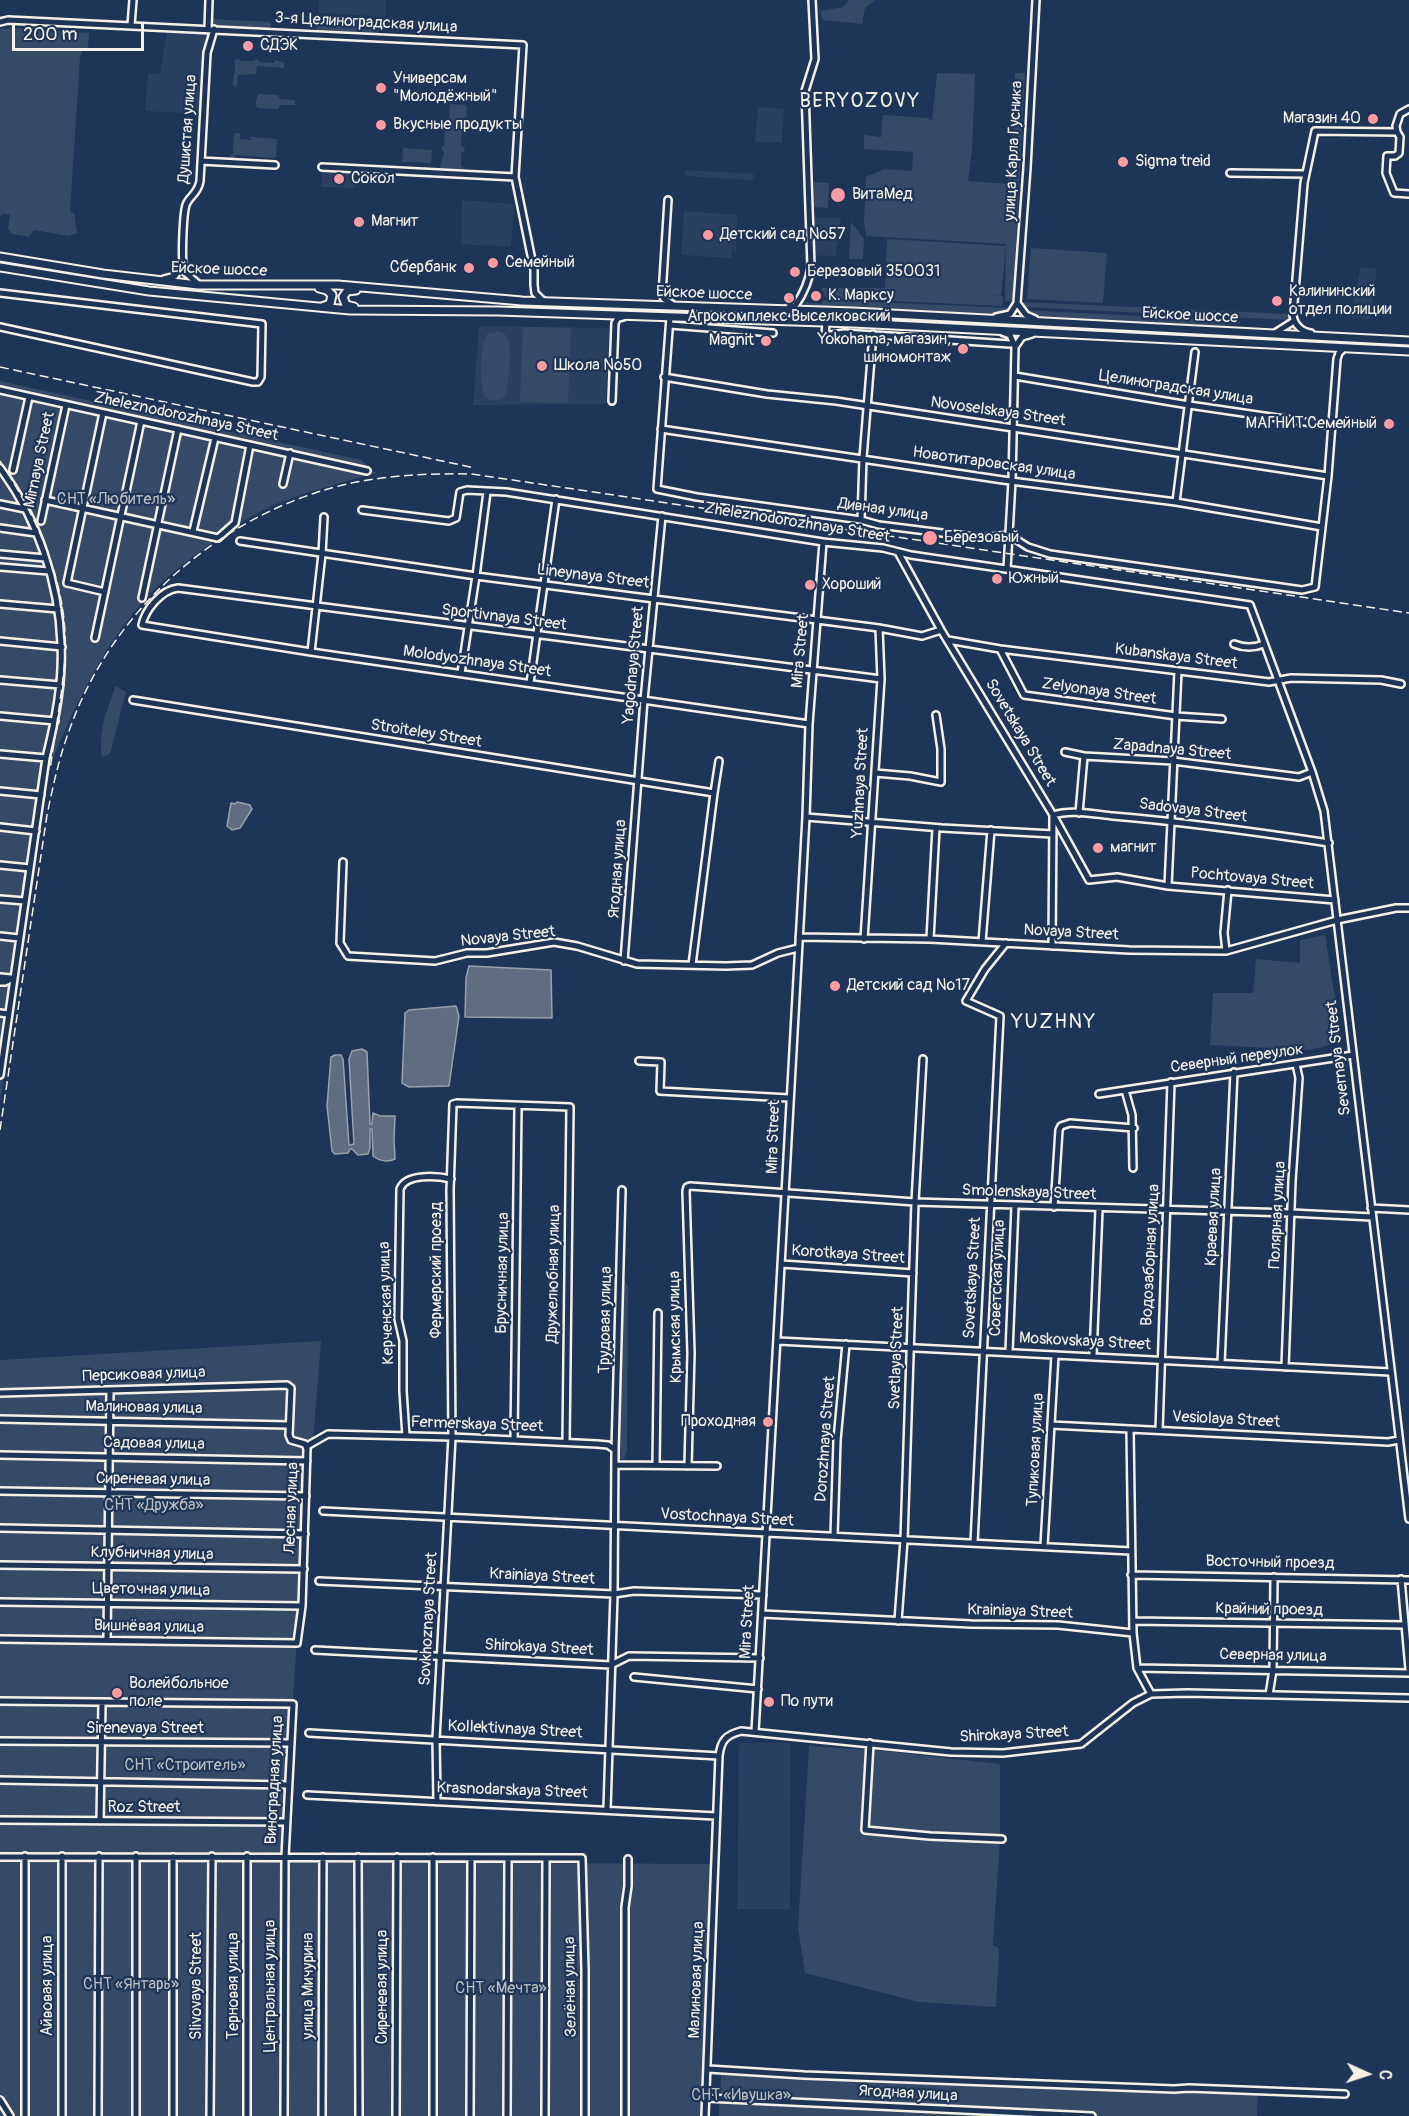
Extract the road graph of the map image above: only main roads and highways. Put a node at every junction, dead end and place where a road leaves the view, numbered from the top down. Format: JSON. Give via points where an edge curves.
{"nodes":[{"id":1,"x":0,"y":256,"type":"edge"},
{"id":2,"x":0,"y":267,"type":"edge"},
{"id":3,"x":299,"y":285,"type":"junction"},
{"id":4,"x":394,"y":290,"type":"junction"},
{"id":5,"x":321,"y":307,"type":"junction"},
{"id":6,"x":396,"y":310,"type":"junction"},
{"id":7,"x":1409,"y":340,"type":"edge"},
{"id":8,"x":1409,"y":351,"type":"edge"}],
"edges":[{"from":1,"to":3,"type":"main road","name":"Ейское шоссе","via":[[198,285]]},
{"from":2,"to":5,"type":"main road","name":"Ейское шоссе","via":[[149,291]]},
{"from":3,"to":4,"type":"main road","name":"Ейское шоссе"},
{"from":3,"to":5,"type":"main road","via":[[331,292],[331,302]]},
{"from":4,"to":6,"type":"main road","via":[[347,291],[343,301],[349,306]]},
{"from":4,"to":7,"type":"main road","name":"Ейское шоссе","via":[[522,301],[819,311]]},
{"from":5,"to":6,"type":"main road","name":"Ейское шоссе"},
{"from":6,"to":8,"type":"main road","name":"Ейское шоссе","via":[[778,320]]}]}
